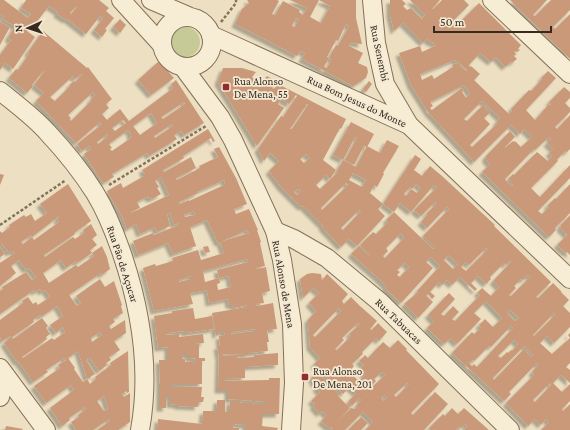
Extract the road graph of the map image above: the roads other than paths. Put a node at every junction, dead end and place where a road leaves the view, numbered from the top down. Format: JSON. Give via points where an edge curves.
{"nodes":[{"id":1,"x":121,"y":0,"type":"edge"},
{"id":2,"x":151,"y":0,"type":"edge"},
{"id":3,"x":372,"y":0,"type":"edge"},
{"id":4,"x":492,"y":0,"type":"edge"},
{"id":5,"x":188,"y":16,"type":"junction"},
{"id":6,"x":211,"y":35,"type":"junction"},
{"id":7,"x":162,"y":45,"type":"junction"},
{"id":8,"x":183,"y":67,"type":"junction"},
{"id":9,"x":570,"y":74,"type":"edge"},
{"id":10,"x":0,"y":91,"type":"edge"},
{"id":11,"x":409,"y":124,"type":"junction"},
{"id":12,"x":274,"y":231,"type":"junction"},
{"id":13,"x":570,"y":279,"type":"edge"},
{"id":14,"x":2,"y":371,"type":"edge"},
{"id":15,"x":0,"y":397,"type":"edge"},
{"id":16,"x":46,"y":430,"type":"edge"},
{"id":17,"x":140,"y":430,"type":"edge"},
{"id":18,"x":291,"y":430,"type":"edge"},
{"id":19,"x":510,"y":430,"type":"edge"}],
"edges":[{"from":1,"to":7,"type":"street"},
{"from":2,"to":5,"type":"street"},
{"from":3,"to":11,"type":"street","name":"Rua Senembi","via":[[376,43],[386,84]]},
{"from":4,"to":9,"type":"street"},
{"from":5,"to":6,"type":"street","via":[[203,23]]},
{"from":5,"to":7,"type":"street","via":[[171,22],[162,36]]},
{"from":6,"to":8,"type":"street","via":[[211,49],[203,60]]},
{"from":6,"to":11,"type":"street","name":"Rua Bom Jesus do Monte"},
{"from":7,"to":8,"type":"street","via":[[169,60]]},
{"from":8,"to":12,"type":"street","name":"Rua Alonso de Mena","via":[[220,117],[233,140]]},
{"from":10,"to":17,"type":"street","name":"Rua Pão de Açucar","via":[[48,132],[95,193],[114,232],[136,300],[142,332],[145,375]]},
{"from":11,"to":13,"type":"street","name":"Rua Bom Jesus do Monte"},
{"from":12,"to":18,"type":"street","name":"Rua Alonso de Mena","via":[[282,260],[292,324],[294,383]]},
{"from":12,"to":19,"type":"street","name":"Rua Tabuacas","via":[[328,258],[380,302]]},
{"from":14,"to":15,"type":"street"},
{"from":14,"to":16,"type":"street"}]}
